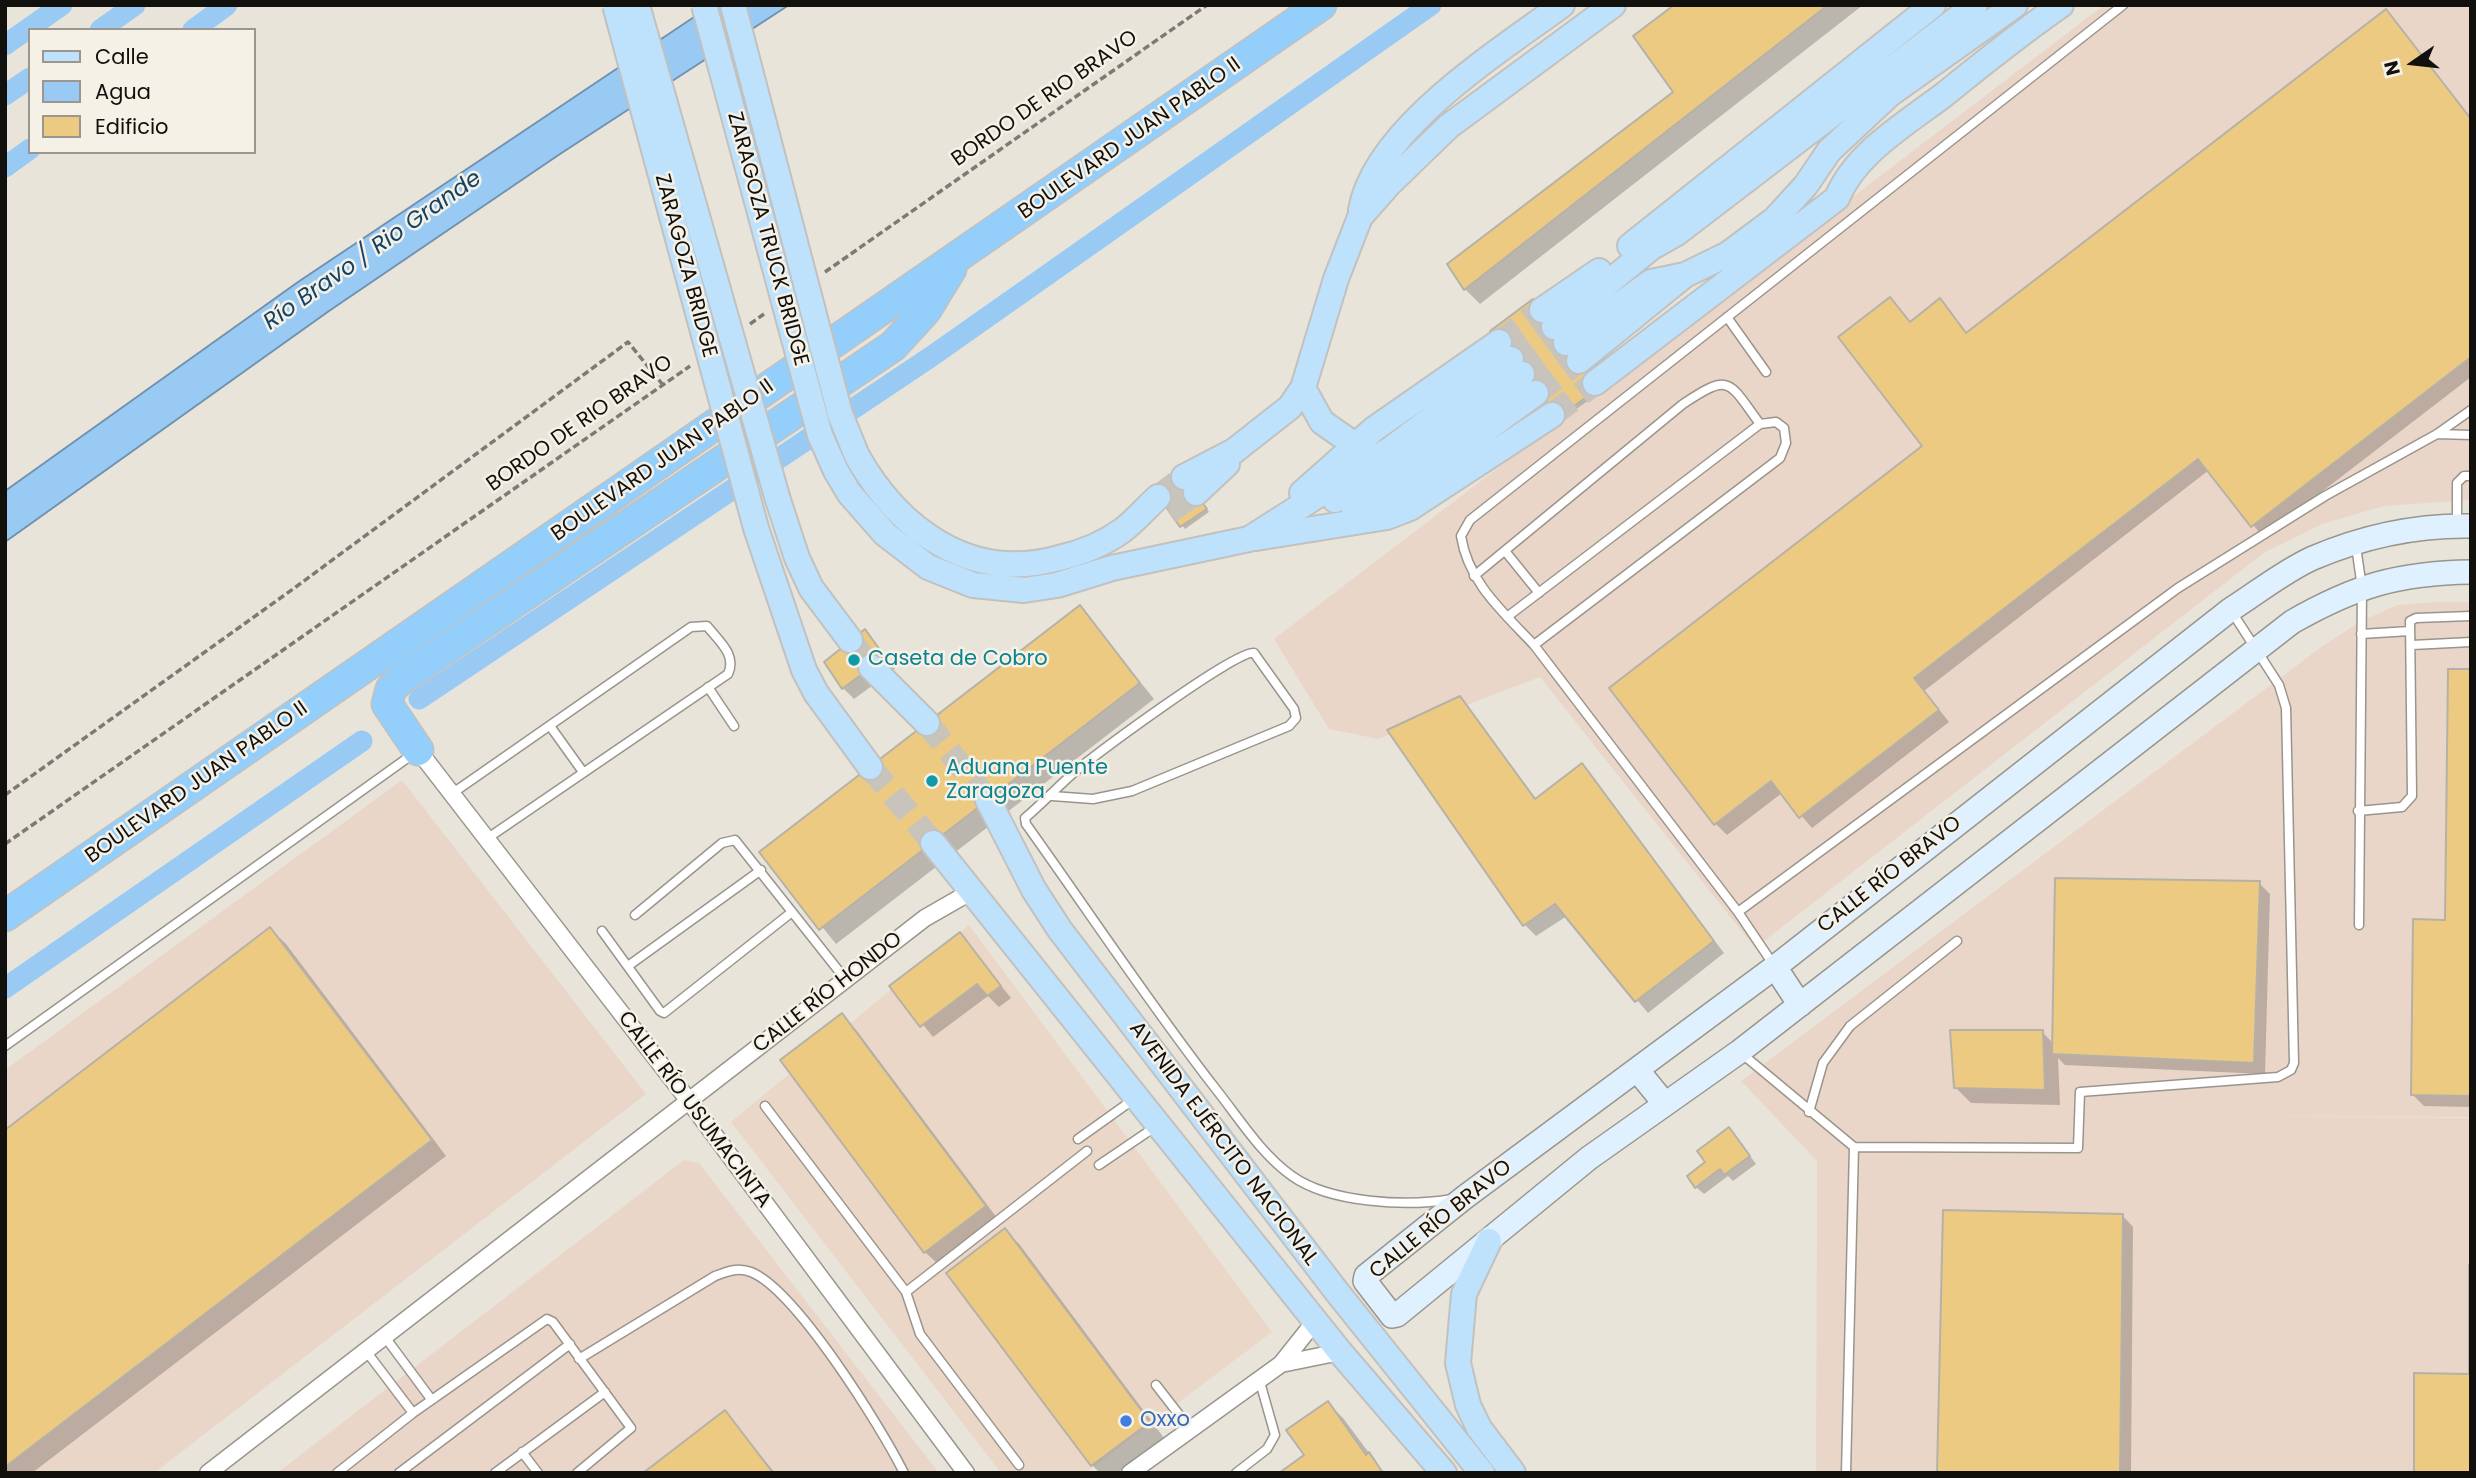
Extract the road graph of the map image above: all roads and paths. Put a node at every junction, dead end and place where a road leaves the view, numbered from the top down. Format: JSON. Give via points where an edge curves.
{"nodes":[{"id":1,"x":615,"y":5,"type":"edge"},
{"id":2,"x":637,"y":5,"type":"edge"},
{"id":3,"x":648,"y":5,"type":"edge"},
{"id":4,"x":704,"y":5,"type":"edge"},
{"id":5,"x":733,"y":5,"type":"edge"},
{"id":6,"x":1207,"y":5,"type":"edge"},
{"id":7,"x":1321,"y":5,"type":"edge"},
{"id":8,"x":1562,"y":5,"type":"edge"},
{"id":9,"x":1613,"y":5,"type":"edge"},
{"id":10,"x":1933,"y":5,"type":"edge"},
{"id":11,"x":1975,"y":5,"type":"edge"},
{"id":12,"x":2015,"y":5,"type":"edge"},
{"id":13,"x":2061,"y":5,"type":"edge"},
{"id":14,"x":2123,"y":5,"type":"edge"},
{"id":15,"x":648,"y":45,"type":"junction"},
{"id":16,"x":1360,"y":216,"type":"junction"},
{"id":17,"x":1661,"y":242,"type":"junction"},
{"id":18,"x":957,"y":258,"type":"junction"},
{"id":19,"x":822,"y":274,"type":"dead end"},
{"id":20,"x":1685,"y":275,"type":"junction"},
{"id":21,"x":1651,"y":282,"type":"junction"},
{"id":22,"x":765,"y":314,"type":"dead end"},
{"id":23,"x":1727,"y":317,"type":"junction"},
{"id":24,"x":742,"y":330,"type":"dead end"},
{"id":25,"x":1560,"y":335,"type":"junction"},
{"id":26,"x":697,"y":361,"type":"dead end"},
{"id":27,"x":1517,"y":367,"type":"junction"},
{"id":28,"x":1766,"y":372,"type":"dead end"},
{"id":29,"x":1595,"y":383,"type":"tunnel mouth"},
{"id":30,"x":663,"y":385,"type":"junction"},
{"id":31,"x":1303,"y":388,"type":"junction"},
{"id":32,"x":2471,"y":410,"type":"edge"},
{"id":33,"x":1552,"y":415,"type":"tunnel mouth"},
{"id":34,"x":1760,"y":424,"type":"junction"},
{"id":35,"x":2437,"y":433,"type":"junction"},
{"id":36,"x":2471,"y":435,"type":"edge"},
{"id":37,"x":1355,"y":445,"type":"junction"},
{"id":38,"x":2471,"y":476,"type":"edge"},
{"id":39,"x":1190,"y":485,"type":"tunnel mouth"},
{"id":40,"x":1164,"y":504,"type":"tunnel mouth"},
{"id":41,"x":2464,"y":526,"type":"edge"},
{"id":42,"x":1249,"y":539,"type":"junction"},
{"id":43,"x":2356,"y":543,"type":"junction"},
{"id":44,"x":1505,"y":551,"type":"junction"},
{"id":45,"x":2471,"y":572,"type":"edge"},
{"id":46,"x":1474,"y":576,"type":"junction"},
{"id":47,"x":2362,"y":588,"type":"junction"},
{"id":48,"x":1539,"y":593,"type":"junction"},
{"id":49,"x":2230,"y":610,"type":"junction"},
{"id":50,"x":2471,"y":616,"type":"edge"},
{"id":51,"x":1507,"y":617,"type":"junction"},
{"id":52,"x":2410,"y":631,"type":"junction"},
{"id":53,"x":2361,"y":634,"type":"junction"},
{"id":54,"x":850,"y":640,"type":"tunnel mouth"},
{"id":55,"x":2471,"y":642,"type":"edge"},
{"id":56,"x":1534,"y":645,"type":"junction"},
{"id":57,"x":2412,"y":645,"type":"junction"},
{"id":58,"x":2257,"y":648,"type":"junction"},
{"id":59,"x":871,"y":667,"type":"tunnel mouth"},
{"id":60,"x":708,"y":687,"type":"junction"},
{"id":61,"x":927,"y":723,"type":"tunnel mouth"},
{"id":62,"x":550,"y":726,"type":"junction"},
{"id":63,"x":734,"y":726,"type":"dead end"},
{"id":64,"x":418,"y":750,"type":"junction"},
{"id":65,"x":870,"y":767,"type":"tunnel mouth"},
{"id":66,"x":583,"y":772,"type":"junction"},
{"id":67,"x":5,"y":795,"type":"edge"},
{"id":68,"x":450,"y":795,"type":"junction"},
{"id":69,"x":1052,"y":796,"type":"junction"},
{"id":70,"x":988,"y":800,"type":"tunnel mouth"},
{"id":71,"x":2358,"y":811,"type":"junction"},
{"id":72,"x":485,"y":840,"type":"junction"},
{"id":73,"x":933,"y":843,"type":"tunnel mouth"},
{"id":74,"x":5,"y":844,"type":"edge"},
{"id":75,"x":761,"y":870,"type":"junction"},
{"id":76,"x":972,"y":891,"type":"junction"},
{"id":77,"x":792,"y":912,"type":"junction"},
{"id":78,"x":1738,"y":912,"type":"junction"},
{"id":79,"x":635,"y":915,"type":"dead end"},
{"id":80,"x":5,"y":916,"type":"edge"},
{"id":81,"x":2359,"y":925,"type":"dead end"},
{"id":82,"x":602,"y":931,"type":"dead end"},
{"id":83,"x":1956,"y":942,"type":"dead end"},
{"id":84,"x":628,"y":966,"type":"junction"},
{"id":85,"x":1775,"y":967,"type":"junction"},
{"id":86,"x":846,"y":980,"type":"junction"},
{"id":87,"x":1800,"y":1005,"type":"junction"},
{"id":88,"x":5,"y":1045,"type":"edge"},
{"id":89,"x":1739,"y":1052,"type":"junction"},
{"id":90,"x":1638,"y":1070,"type":"junction"},
{"id":91,"x":1137,"y":1097,"type":"junction"},
{"id":92,"x":688,"y":1101,"type":"junction"},
{"id":93,"x":1665,"y":1104,"type":"junction"},
{"id":94,"x":765,"y":1106,"type":"dead end"},
{"id":95,"x":1809,"y":1112,"type":"junction"},
{"id":96,"x":1157,"y":1125,"type":"junction"},
{"id":97,"x":1078,"y":1139,"type":"dead end"},
{"id":98,"x":1854,"y":1147,"type":"junction"},
{"id":99,"x":1087,"y":1151,"type":"dead end"},
{"id":100,"x":1099,"y":1164,"type":"dead end"},
{"id":101,"x":1465,"y":1197,"type":"junction"},
{"id":102,"x":1489,"y":1241,"type":"junction"},
{"id":103,"x":906,"y":1292,"type":"junction"},
{"id":104,"x":1316,"y":1320,"type":"junction"},
{"id":105,"x":385,"y":1336,"type":"junction"},
{"id":106,"x":570,"y":1344,"type":"junction"},
{"id":107,"x":366,"y":1352,"type":"junction"},
{"id":108,"x":1340,"y":1352,"type":"junction"},
{"id":109,"x":579,"y":1359,"type":"junction"},
{"id":110,"x":1281,"y":1364,"type":"junction"},
{"id":111,"x":1260,"y":1381,"type":"junction"},
{"id":112,"x":1156,"y":1385,"type":"dead end"},
{"id":113,"x":605,"y":1392,"type":"junction"},
{"id":114,"x":431,"y":1399,"type":"junction"},
{"id":115,"x":413,"y":1413,"type":"junction"},
{"id":116,"x":1191,"y":1430,"type":"junction"},
{"id":117,"x":522,"y":1452,"type":"junction"},
{"id":118,"x":1019,"y":1465,"type":"dead end"},
{"id":119,"x":1133,"y":1472,"type":"edge"},
{"id":120,"x":208,"y":1473,"type":"edge"},
{"id":121,"x":337,"y":1473,"type":"edge"},
{"id":122,"x":399,"y":1473,"type":"edge"},
{"id":123,"x":495,"y":1473,"type":"edge"},
{"id":124,"x":538,"y":1473,"type":"edge"},
{"id":125,"x":577,"y":1473,"type":"edge"},
{"id":126,"x":904,"y":1473,"type":"edge"},
{"id":127,"x":966,"y":1473,"type":"edge"},
{"id":128,"x":1236,"y":1473,"type":"edge"},
{"id":129,"x":1444,"y":1473,"type":"edge"},
{"id":130,"x":1472,"y":1473,"type":"edge"},
{"id":131,"x":1482,"y":1473,"type":"edge"},
{"id":132,"x":1513,"y":1473,"type":"edge"},
{"id":133,"x":1846,"y":1473,"type":"edge"}],
"edges":[{"from":1,"to":65,"type":"main road","name":"ZARAGOZA BRIDGE","bridge":true,"via":[[756,528],[804,670]]},
{"from":2,"to":15,"type":"main road","bridge":true},
{"from":3,"to":15,"type":"main road","via":[[653,29]]},
{"from":4,"to":42,"type":"main road","name":"ZARAGOZA TRUCK BRIDGE","bridge":true,"via":[[820,435],[836,471],[865,513],[928,567],[973,585],[1024,590]]},
{"from":5,"to":40,"type":"main road","name":"ZARAGOZA TRUCK BRIDGE","bridge":true,"via":[[841,414],[856,456],[874,486],[912,527],[954,553],[999,565],[1047,562],[1091,547]]},
{"from":6,"to":19,"type":"path","name":"BORDO DE RIO BRAVO"},
{"from":7,"to":18,"type":"highway","name":"BOULEVARD JUAN PABLO II"},
{"from":8,"to":16,"type":"main road","via":[[1419,117],[1373,173]]},
{"from":9,"to":16,"type":"main road","via":[[1449,126]]},
{"from":10,"to":25,"type":"main road","via":[[1581,284]]},
{"from":11,"to":17,"type":"main road"},
{"from":12,"to":20,"type":"main road","via":[[1891,93],[1829,151],[1775,219],[1728,254]]},
{"from":13,"to":29,"type":"main road","via":[[1996,51],[1856,166],[1837,198]]},
{"from":14,"to":23,"type":"lane"},
{"from":15,"to":54,"type":"main road","bridge":true,"via":[[797,558],[811,588]]},
{"from":16,"to":31,"type":"main road"},
{"from":17,"to":21,"type":"main road"},
{"from":17,"to":25,"type":"main road"},
{"from":18,"to":64,"type":"highway","via":[[926,310],[893,346],[402,678],[391,689],[387,704]]},
{"from":18,"to":80,"type":"highway","name":"BOULEVARD JUAN PABLO II"},
{"from":20,"to":21,"type":"main road"},
{"from":20,"to":25,"type":"main road"},
{"from":21,"to":25,"type":"main road"},
{"from":22,"to":24,"type":"path"},
{"from":23,"to":28,"type":"lane"},
{"from":23,"to":46,"type":"lane","via":[[1470,520],[1461,536]]},
{"from":26,"to":30,"type":"path","name":"BORDO DE RIO BRAVO"},
{"from":27,"to":37,"type":"main road"},
{"from":27,"to":42,"type":"main road"},
{"from":27,"to":42,"type":"main road","via":[[1404,489],[1382,501]]},
{"from":30,"to":67,"type":"path","via":[[628,342]]},
{"from":30,"to":74,"type":"path","name":"BORDO DE RIO BRAVO"},
{"from":31,"to":37,"type":"main road","via":[[1322,422]]},
{"from":31,"to":39,"type":"main road","via":[[1290,407]]},
{"from":32,"to":35,"type":"lane"},
{"from":33,"to":42,"type":"main road","via":[[1410,508],[1387,517]]},
{"from":34,"to":44,"type":"lane","via":[[1734,388],[1712,384]]},
{"from":34,"to":48,"type":"lane"},
{"from":34,"to":56,"type":"lane","via":[[1776,422],[1784,428],[1785,451],[1780,458]]},
{"from":35,"to":36,"type":"lane"},
{"from":35,"to":78,"type":"lane","via":[[2178,588]]},
{"from":37,"to":42,"type":"main road"},
{"from":38,"to":41,"type":"lane","via":[[2457,483]]},
{"from":41,"to":43,"type":"street","name":"CALLE RÍO BRAVO","via":[[2402,531]]},
{"from":43,"to":47,"type":"lane"},
{"from":43,"to":49,"type":"street","name":"CALLE RÍO BRAVO","via":[[2311,559]]},
{"from":44,"to":46,"type":"lane"},
{"from":44,"to":48,"type":"lane"},
{"from":45,"to":47,"type":"street","name":"CALLE RÍO BRAVO","via":[[2420,573]]},
{"from":46,"to":51,"type":"lane"},
{"from":47,"to":53,"type":"lane"},
{"from":47,"to":58,"type":"street","name":"CALLE RÍO BRAVO","via":[[2292,622]]},
{"from":48,"to":51,"type":"lane"},
{"from":49,"to":58,"type":"lane"},
{"from":49,"to":85,"type":"street","name":"CALLE RÍO BRAVO"},
{"from":50,"to":52,"type":"lane","via":[[2416,618],[2410,621]]},
{"from":51,"to":56,"type":"lane"},
{"from":52,"to":53,"type":"lane"},
{"from":52,"to":57,"type":"lane"},
{"from":53,"to":71,"type":"lane"},
{"from":55,"to":57,"type":"lane"},
{"from":56,"to":78,"type":"lane"},
{"from":57,"to":71,"type":"lane","via":[[2412,796],[2402,807]]},
{"from":58,"to":87,"type":"street","name":"CALLE RÍO BRAVO"},
{"from":58,"to":98,"type":"lane","via":[[2279,685],[2286,708],[2292,881],[2291,1070],[2278,1077],[2080,1092],[2078,1148]]},
{"from":59,"to":61,"type":"main road"},
{"from":60,"to":62,"type":"lane","via":[[728,674],[732,665],[707,626],[699,624]]},
{"from":60,"to":63,"type":"lane"},
{"from":60,"to":66,"type":"lane"},
{"from":62,"to":66,"type":"lane"},
{"from":62,"to":68,"type":"lane"},
{"from":64,"to":68,"type":"street","name":"CALLE RÍO USUMACINTA"},
{"from":64,"to":88,"type":"lane"},
{"from":66,"to":72,"type":"lane"},
{"from":68,"to":72,"type":"street","name":"CALLE RÍO USUMACINTA"},
{"from":69,"to":69,"type":"lane","via":[[1074,772],[1245,653],[1254,653],[1296,714],[1289,726],[1132,791],[1093,799]]},
{"from":69,"to":101,"type":"lane","via":[[1025,818],[1026,824],[1193,1059],[1267,1154],[1294,1177],[1356,1199],[1422,1204]]},
{"from":70,"to":131,"type":"main road","name":"AVENIDA EJÉRCITO NACIONAL","via":[[1016,858],[1060,930]]},
{"from":71,"to":81,"type":"lane"},
{"from":72,"to":92,"type":"street","name":"CALLE RÍO USUMACINTA"},
{"from":73,"to":76,"type":"main road","name":"AVENIDA EJÉRCITO NACIONAL"},
{"from":75,"to":77,"type":"lane"},
{"from":75,"to":79,"type":"lane","via":[[740,843],[725,841]]},
{"from":75,"to":84,"type":"lane"},
{"from":76,"to":86,"type":"street","name":"CALLE RÍO HONDO","via":[[925,918]]},
{"from":76,"to":91,"type":"main road","name":"AVENIDA EJÉRCITO NACIONAL"},
{"from":77,"to":84,"type":"lane","via":[[667,1013],[660,1011]]},
{"from":77,"to":86,"type":"lane"},
{"from":78,"to":85,"type":"lane"},
{"from":82,"to":84,"type":"lane"},
{"from":83,"to":95,"type":"lane","via":[[1850,1026],[1823,1063]]},
{"from":85,"to":87,"type":"street"},
{"from":85,"to":90,"type":"street","name":"CALLE RÍO BRAVO"},
{"from":86,"to":92,"type":"street","name":"CALLE RÍO HONDO"},
{"from":87,"to":89,"type":"street","name":"CALLE RÍO BRAVO"},
{"from":89,"to":93,"type":"street","name":"CALLE RÍO BRAVO"},
{"from":89,"to":95,"type":"lane"},
{"from":90,"to":93,"type":"street"},
{"from":90,"to":101,"type":"street","name":"CALLE RÍO BRAVO"},
{"from":91,"to":96,"type":"main road","name":"AVENIDA EJÉRCITO NACIONAL"},
{"from":91,"to":97,"type":"lane"},
{"from":92,"to":105,"type":"street","name":"CALLE RÍO HONDO"},
{"from":92,"to":127,"type":"street","name":"CALLE RÍO USUMACINTA"},
{"from":93,"to":102,"type":"street","name":"CALLE RÍO BRAVO","via":[[1589,1158]]},
{"from":94,"to":103,"type":"lane"},
{"from":95,"to":98,"type":"lane"},
{"from":96,"to":100,"type":"lane"},
{"from":96,"to":104,"type":"main road","name":"AVENIDA EJÉRCITO NACIONAL"},
{"from":98,"to":133,"type":"lane"},
{"from":99,"to":103,"type":"lane"},
{"from":101,"to":102,"type":"street","name":"CALLE RÍO BRAVO","via":[[1365,1280],[1392,1316],[1397,1315]]},
{"from":102,"to":132,"type":"main road","via":[[1464,1294],[1458,1363],[1479,1428]]},
{"from":103,"to":118,"type":"lane","via":[[920,1334]]},
{"from":104,"to":108,"type":"main road","name":"AVENIDA EJÉRCITO NACIONAL"},
{"from":104,"to":110,"type":"street"},
{"from":104,"to":130,"type":"main road","via":[[1335,1322],[1432,1437]]},
{"from":105,"to":107,"type":"street","name":"CALLE RÍO HONDO"},
{"from":105,"to":114,"type":"lane"},
{"from":106,"to":109,"type":"lane"},
{"from":106,"to":114,"type":"lane","via":[[553,1322],[544,1320]]},
{"from":106,"to":122,"type":"lane"},
{"from":107,"to":115,"type":"lane"},
{"from":107,"to":120,"type":"street","name":"CALLE RÍO HONDO"},
{"from":108,"to":110,"type":"street"},
{"from":108,"to":129,"type":"main road","name":"AVENIDA EJÉRCITO NACIONAL"},
{"from":109,"to":113,"type":"lane"},
{"from":109,"to":126,"type":"lane","via":[[715,1276],[730,1270],[752,1272],[773,1285],[821,1344],[877,1420]]},
{"from":110,"to":111,"type":"street"},
{"from":111,"to":116,"type":"street"},
{"from":111,"to":128,"type":"lane","via":[[1275,1435],[1267,1449]]},
{"from":112,"to":116,"type":"lane"},
{"from":113,"to":117,"type":"lane"},
{"from":113,"to":125,"type":"lane","via":[[632,1431]]},
{"from":114,"to":115,"type":"lane"},
{"from":115,"to":121,"type":"lane"},
{"from":116,"to":119,"type":"street"},
{"from":117,"to":123,"type":"lane"},
{"from":117,"to":124,"type":"lane"}]}
